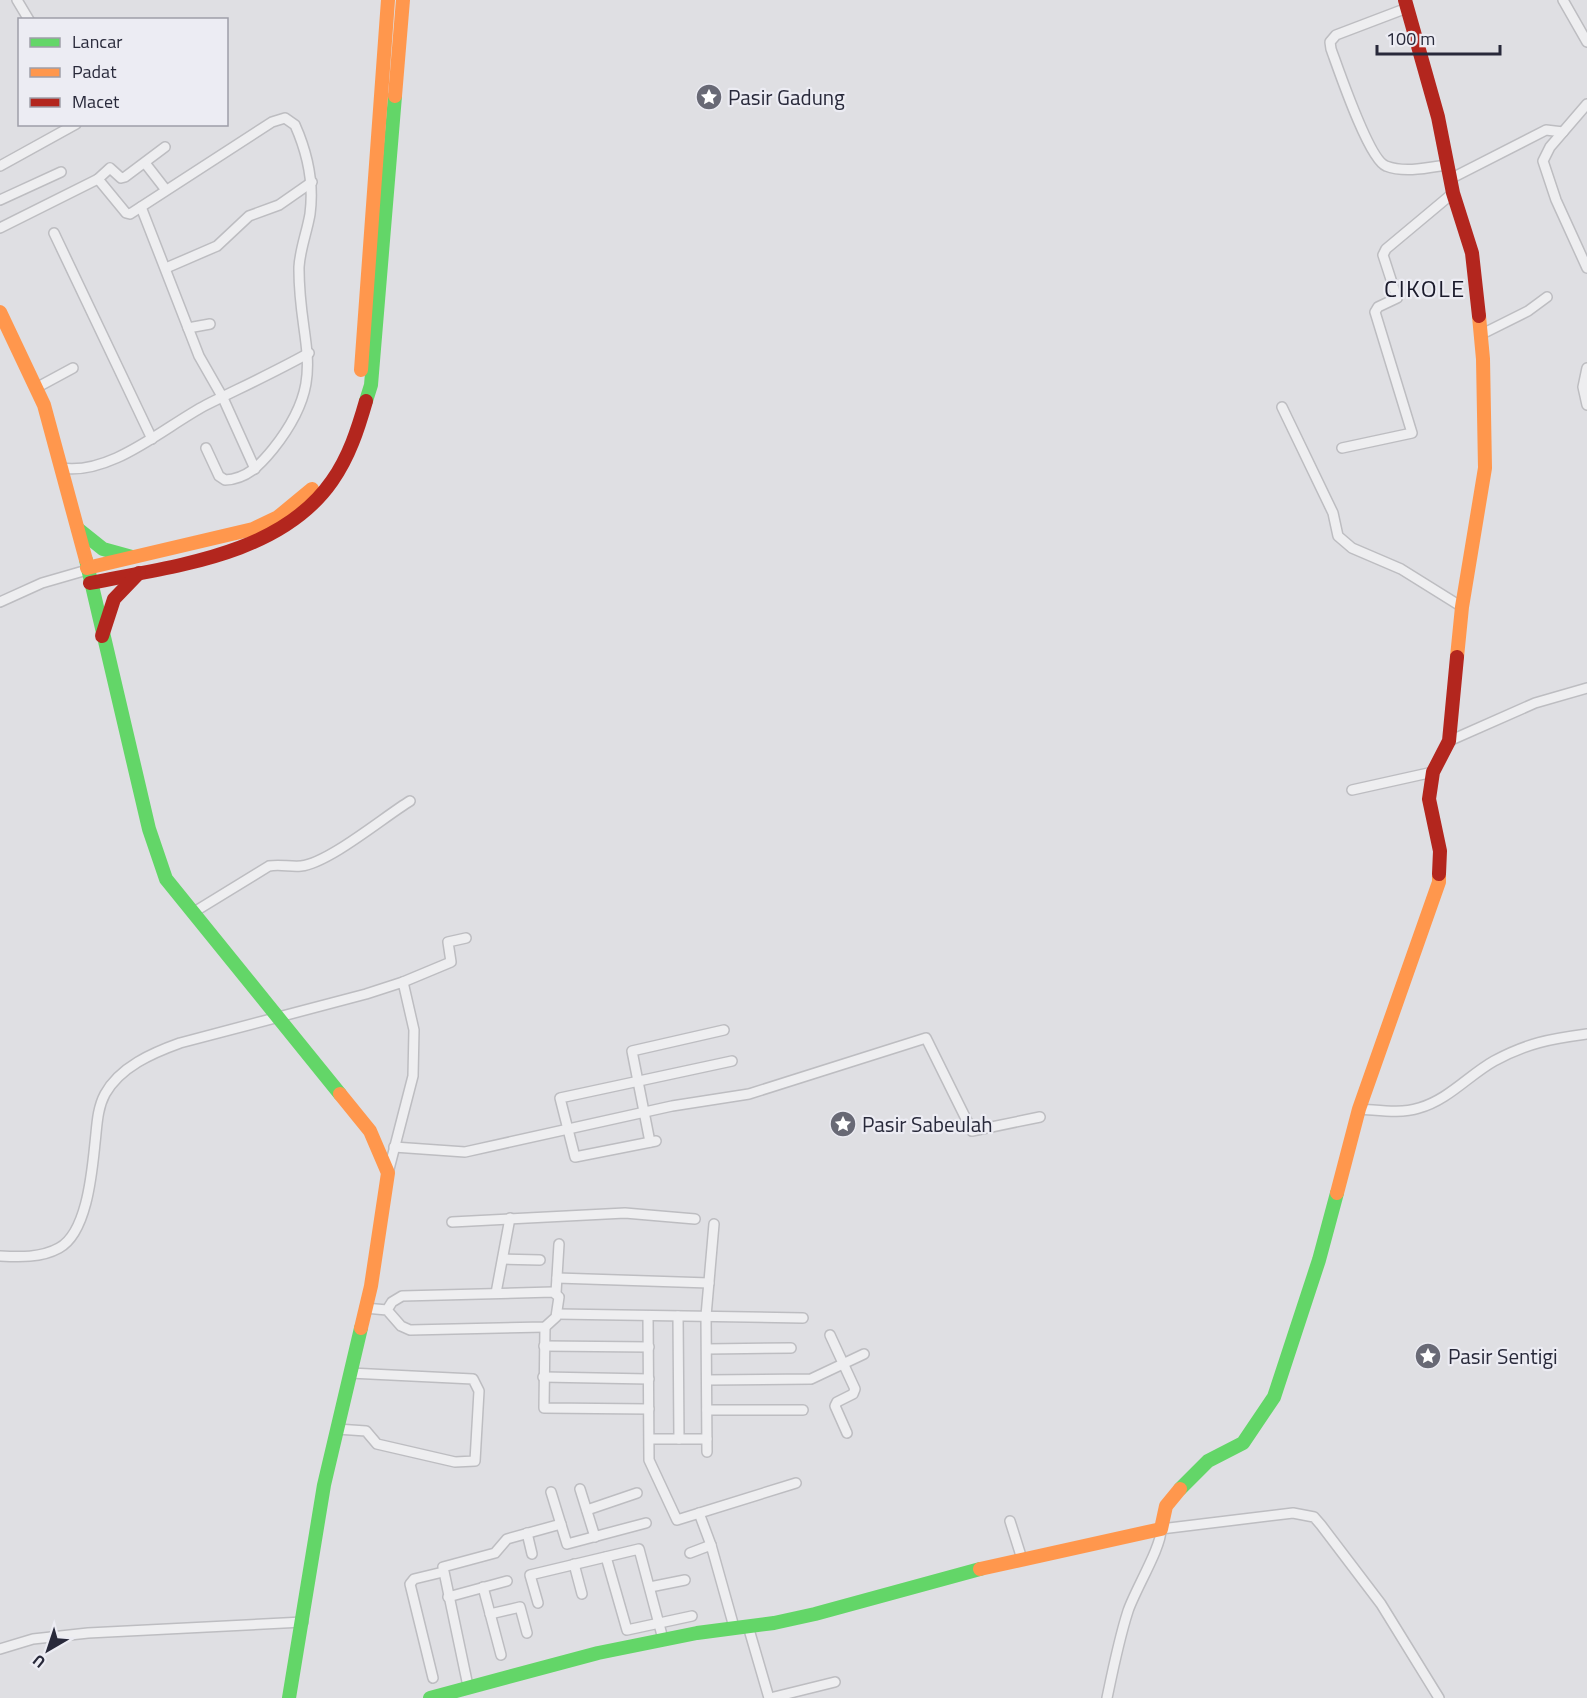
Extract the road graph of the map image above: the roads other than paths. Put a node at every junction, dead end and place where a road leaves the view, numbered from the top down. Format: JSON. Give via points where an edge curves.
{"nodes":[{"id":1,"x":17,"y":0,"type":"edge"},
{"id":2,"x":403,"y":0,"type":"edge"},
{"id":3,"x":1563,"y":0,"type":"edge"},
{"id":4,"x":1406,"y":4,"type":"edge"},
{"id":5,"x":391,"y":7,"type":"edge"},
{"id":6,"x":28,"y":18,"type":"edge"},
{"id":7,"x":1587,"y":42,"type":"edge"},
{"id":8,"x":1587,"y":105,"type":"edge"},
{"id":9,"x":72,"y":126,"type":"edge"},
{"id":10,"x":1563,"y":132,"type":"junction"},
{"id":11,"x":165,"y":147,"type":"dead end"},
{"id":12,"x":145,"y":163,"type":"junction"},
{"id":13,"x":1446,"y":165,"type":"junction"},
{"id":14,"x":0,"y":166,"type":"edge"},
{"id":15,"x":61,"y":172,"type":"dead end"},
{"id":16,"x":98,"y":179,"type":"junction"},
{"id":17,"x":312,"y":182,"type":"junction"},
{"id":18,"x":1451,"y":186,"type":"junction"},
{"id":19,"x":166,"y":190,"type":"junction"},
{"id":20,"x":0,"y":200,"type":"edge"},
{"id":21,"x":141,"y":207,"type":"junction"},
{"id":22,"x":0,"y":228,"type":"edge"},
{"id":23,"x":54,"y":233,"type":"dead end"},
{"id":24,"x":166,"y":268,"type":"junction"},
{"id":25,"x":1587,"y":268,"type":"edge"},
{"id":26,"x":1548,"y":297,"type":"dead end"},
{"id":27,"x":0,"y":312,"type":"edge"},
{"id":28,"x":210,"y":324,"type":"dead end"},
{"id":29,"x":188,"y":328,"type":"junction"},
{"id":30,"x":1480,"y":335,"type":"junction"},
{"id":31,"x":309,"y":353,"type":"junction"},
{"id":32,"x":73,"y":368,"type":"dead end"},
{"id":33,"x":1587,"y":368,"type":"edge"},
{"id":34,"x":36,"y":388,"type":"junction"},
{"id":35,"x":223,"y":398,"type":"junction"},
{"id":36,"x":1587,"y":405,"type":"edge"},
{"id":37,"x":1282,"y":406,"type":"dead end"},
{"id":38,"x":152,"y":439,"type":"junction"},
{"id":39,"x":206,"y":448,"type":"dead end"},
{"id":40,"x":1342,"y":448,"type":"dead end"},
{"id":41,"x":61,"y":468,"type":"junction"},
{"id":42,"x":255,"y":469,"type":"junction"},
{"id":43,"x":78,"y":529,"type":"junction"},
{"id":44,"x":134,"y":558,"type":"junction"},
{"id":45,"x":140,"y":572,"type":"junction"},
{"id":46,"x":88,"y":574,"type":"junction"},
{"id":47,"x":0,"y":602,"type":"edge"},
{"id":48,"x":1462,"y":608,"type":"junction"},
{"id":49,"x":102,"y":636,"type":"junction"},
{"id":50,"x":1587,"y":688,"type":"edge"},
{"id":51,"x":1449,"y":741,"type":"junction"},
{"id":52,"x":1433,"y":772,"type":"junction"},
{"id":53,"x":1352,"y":790,"type":"dead end"},
{"id":54,"x":410,"y":801,"type":"dead end"},
{"id":55,"x":194,"y":912,"type":"junction"},
{"id":56,"x":466,"y":938,"type":"dead end"},
{"id":57,"x":403,"y":982,"type":"junction"},
{"id":58,"x":278,"y":1017,"type":"junction"},
{"id":59,"x":724,"y":1030,"type":"dead end"},
{"id":60,"x":1587,"y":1034,"type":"edge"},
{"id":61,"x":732,"y":1061,"type":"dead end"},
{"id":62,"x":638,"y":1081,"type":"junction"},
{"id":63,"x":1359,"y":1108,"type":"junction"},
{"id":64,"x":644,"y":1112,"type":"junction"},
{"id":65,"x":1040,"y":1117,"type":"dead end"},
{"id":66,"x":567,"y":1129,"type":"junction"},
{"id":67,"x":394,"y":1147,"type":"junction"},
{"id":68,"x":387,"y":1173,"type":"junction"},
{"id":69,"x":510,"y":1218,"type":"junction"},
{"id":70,"x":695,"y":1219,"type":"dead end"},
{"id":71,"x":452,"y":1222,"type":"dead end"},
{"id":72,"x":714,"y":1224,"type":"dead end"},
{"id":73,"x":559,"y":1244,"type":"dead end"},
{"id":74,"x":0,"y":1256,"type":"edge"},
{"id":75,"x":503,"y":1259,"type":"junction"},
{"id":76,"x":540,"y":1260,"type":"dead end"},
{"id":77,"x":557,"y":1278,"type":"junction"},
{"id":78,"x":709,"y":1283,"type":"junction"},
{"id":79,"x":496,"y":1293,"type":"junction"},
{"id":80,"x":556,"y":1293,"type":"junction"},
{"id":81,"x":365,"y":1308,"type":"junction"},
{"id":82,"x":387,"y":1310,"type":"junction"},
{"id":83,"x":557,"y":1314,"type":"junction"},
{"id":84,"x":648,"y":1316,"type":"junction"},
{"id":85,"x":678,"y":1316,"type":"junction"},
{"id":86,"x":706,"y":1316,"type":"junction"},
{"id":87,"x":803,"y":1318,"type":"dead end"},
{"id":88,"x":545,"y":1327,"type":"junction"},
{"id":89,"x":830,"y":1335,"type":"dead end"},
{"id":90,"x":544,"y":1346,"type":"junction"},
{"id":91,"x":649,"y":1347,"type":"junction"},
{"id":92,"x":791,"y":1348,"type":"dead end"},
{"id":93,"x":706,"y":1349,"type":"junction"},
{"id":94,"x":864,"y":1354,"type":"dead end"},
{"id":95,"x":844,"y":1364,"type":"junction"},
{"id":96,"x":350,"y":1372,"type":"junction"},
{"id":97,"x":543,"y":1377,"type":"junction"},
{"id":98,"x":649,"y":1379,"type":"junction"},
{"id":99,"x":707,"y":1380,"type":"junction"},
{"id":100,"x":649,"y":1409,"type":"junction"},
{"id":101,"x":707,"y":1410,"type":"junction"},
{"id":102,"x":803,"y":1410,"type":"dead end"},
{"id":103,"x":337,"y":1429,"type":"junction"},
{"id":104,"x":847,"y":1433,"type":"dead end"},
{"id":105,"x":650,"y":1439,"type":"junction"},
{"id":106,"x":679,"y":1439,"type":"junction"},
{"id":107,"x":707,"y":1440,"type":"junction"},
{"id":108,"x":707,"y":1452,"type":"dead end"},
{"id":109,"x":796,"y":1483,"type":"dead end"},
{"id":110,"x":580,"y":1489,"type":"dead end"},
{"id":111,"x":551,"y":1492,"type":"dead end"},
{"id":112,"x":637,"y":1493,"type":"dead end"},
{"id":113,"x":587,"y":1510,"type":"junction"},
{"id":114,"x":699,"y":1513,"type":"junction"},
{"id":115,"x":1010,"y":1521,"type":"dead end"},
{"id":116,"x":646,"y":1523,"type":"dead end"},
{"id":117,"x":561,"y":1524,"type":"junction"},
{"id":118,"x":1161,"y":1529,"type":"junction"},
{"id":119,"x":527,"y":1533,"type":"junction"},
{"id":120,"x":595,"y":1537,"type":"junction"},
{"id":121,"x":711,"y":1545,"type":"junction"},
{"id":122,"x":690,"y":1553,"type":"dead end"},
{"id":123,"x":532,"y":1554,"type":"dead end"},
{"id":124,"x":606,"y":1557,"type":"junction"},
{"id":125,"x":1022,"y":1559,"type":"junction"},
{"id":126,"x":574,"y":1564,"type":"junction"},
{"id":127,"x":442,"y":1572,"type":"junction"},
{"id":128,"x":685,"y":1580,"type":"dead end"},
{"id":129,"x":507,"y":1581,"type":"dead end"},
{"id":130,"x":483,"y":1587,"type":"junction"},
{"id":131,"x":650,"y":1587,"type":"junction"},
{"id":132,"x":582,"y":1594,"type":"dead end"},
{"id":133,"x":448,"y":1597,"type":"junction"},
{"id":134,"x":538,"y":1603,"type":"dead end"},
{"id":135,"x":490,"y":1614,"type":"junction"},
{"id":136,"x":692,"y":1616,"type":"dead end"},
{"id":137,"x":303,"y":1622,"type":"junction"},
{"id":138,"x":659,"y":1623,"type":"junction"},
{"id":139,"x":741,"y":1627,"type":"junction"},
{"id":140,"x":527,"y":1633,"type":"dead end"},
{"id":141,"x":663,"y":1640,"type":"junction"},
{"id":142,"x":0,"y":1649,"type":"edge"},
{"id":143,"x":501,"y":1655,"type":"dead end"},
{"id":144,"x":433,"y":1678,"type":"dead end"},
{"id":145,"x":835,"y":1682,"type":"dead end"},
{"id":146,"x":468,"y":1686,"type":"junction"},
{"id":147,"x":289,"y":1698,"type":"edge"},
{"id":148,"x":430,"y":1698,"type":"edge"},
{"id":149,"x":770,"y":1698,"type":"edge"},
{"id":150,"x":1107,"y":1698,"type":"edge"},
{"id":151,"x":1439,"y":1698,"type":"edge"}],
"edges":[{"from":1,"to":6,"type":"street"},
{"from":2,"to":5,"type":"main road"},
{"from":3,"to":7,"type":"street"},
{"from":4,"to":13,"type":"main road","via":[[1438,117]]},
{"from":4,"to":13,"type":"street","via":[[1336,35],[1330,42],[1331,49],[1359,122],[1379,161],[1411,169]]},
{"from":5,"to":44,"type":"main road","via":[[360,383],[354,412],[335,458],[301,500],[278,517],[227,537]]},
{"from":5,"to":45,"type":"main road","via":[[370,385],[356,440],[326,488],[284,528],[232,552]]},
{"from":8,"to":10,"type":"street"},
{"from":9,"to":14,"type":"street"},
{"from":10,"to":18,"type":"street","via":[[1546,130]]},
{"from":10,"to":25,"type":"street","via":[[1545,153],[1543,162]]},
{"from":11,"to":12,"type":"street"},
{"from":12,"to":16,"type":"street","via":[[123,178],[110,168]]},
{"from":12,"to":19,"type":"street"},
{"from":13,"to":18,"type":"main road"},
{"from":15,"to":20,"type":"street"},
{"from":16,"to":21,"type":"street","via":[[126,213]]},
{"from":16,"to":22,"type":"street"},
{"from":17,"to":19,"type":"street","via":[[297,128],[285,118],[272,122]]},
{"from":17,"to":24,"type":"street","via":[[279,205],[249,216],[216,246]]},
{"from":17,"to":31,"type":"street","via":[[299,266]]},
{"from":18,"to":30,"type":"main road","via":[[1472,253]]},
{"from":18,"to":40,"type":"street","via":[[1384,252],[1397,297],[1375,312],[1412,433]]},
{"from":19,"to":21,"type":"street"},
{"from":21,"to":24,"type":"street"},
{"from":23,"to":38,"type":"street"},
{"from":24,"to":29,"type":"street"},
{"from":26,"to":30,"type":"street"},
{"from":27,"to":34,"type":"main road"},
{"from":28,"to":29,"type":"street"},
{"from":29,"to":35,"type":"street"},
{"from":30,"to":48,"type":"main road","via":[[1485,468]]},
{"from":31,"to":35,"type":"street"},
{"from":31,"to":42,"type":"street","via":[[304,397],[275,446]]},
{"from":32,"to":34,"type":"street"},
{"from":33,"to":36,"type":"street","via":[[1583,387]]},
{"from":34,"to":41,"type":"main road"},
{"from":35,"to":38,"type":"street"},
{"from":35,"to":42,"type":"street"},
{"from":37,"to":48,"type":"street","via":[[1333,513],[1338,536],[1352,548],[1401,569]]},
{"from":38,"to":41,"type":"street","via":[[89,469]]},
{"from":39,"to":42,"type":"street","via":[[219,476],[225,480]]},
{"from":41,"to":43,"type":"main road"},
{"from":43,"to":44,"type":"main road","via":[[103,549]]},
{"from":43,"to":46,"type":"main road"},
{"from":44,"to":46,"type":"main road"},
{"from":45,"to":46,"type":"main road"},
{"from":45,"to":49,"type":"main road","via":[[114,598]]},
{"from":46,"to":47,"type":"street","via":[[42,583]]},
{"from":46,"to":49,"type":"main road"},
{"from":48,"to":51,"type":"main road"},
{"from":49,"to":55,"type":"main road","via":[[149,829],[166,879]]},
{"from":50,"to":51,"type":"street","via":[[1535,703]]},
{"from":51,"to":52,"type":"main road"},
{"from":52,"to":53,"type":"street"},
{"from":52,"to":63,"type":"main road","via":[[1429,799],[1440,850],[1438,882]]},
{"from":54,"to":55,"type":"street","via":[[375,827],[316,861],[301,866],[268,866]]},
{"from":55,"to":58,"type":"main road"},
{"from":56,"to":57,"type":"street","via":[[448,942],[451,962]]},
{"from":57,"to":58,"type":"street"},
{"from":57,"to":67,"type":"street","via":[[414,1030],[413,1076]]},
{"from":58,"to":68,"type":"main road","via":[[370,1131]]},
{"from":58,"to":74,"type":"street","via":[[180,1043],[125,1070],[106,1092],[99,1108],[91,1183],[70,1238],[59,1248],[38,1255]]},
{"from":59,"to":62,"type":"street","via":[[632,1051]]},
{"from":60,"to":63,"type":"street","via":[[1547,1038],[1525,1046],[1421,1108]]},
{"from":61,"to":62,"type":"street"},
{"from":62,"to":64,"type":"street"},
{"from":62,"to":66,"type":"street","via":[[561,1098]]},
{"from":63,"to":118,"type":"main road","via":[[1319,1260],[1274,1397],[1243,1443],[1208,1461],[1181,1487],[1166,1506]]},
{"from":64,"to":65,"type":"street","via":[[749,1094],[926,1038],[972,1131]]},
{"from":64,"to":66,"type":"street"},
{"from":64,"to":66,"type":"street","via":[[653,1142],[575,1157]]},
{"from":66,"to":67,"type":"street","via":[[465,1152]]},
{"from":67,"to":68,"type":"street"},
{"from":68,"to":81,"type":"main road","via":[[384,1211]]},
{"from":69,"to":70,"type":"street","via":[[625,1213]]},
{"from":69,"to":71,"type":"street"},
{"from":69,"to":75,"type":"street"},
{"from":72,"to":78,"type":"street"},
{"from":73,"to":77,"type":"street"},
{"from":75,"to":76,"type":"street"},
{"from":75,"to":79,"type":"street"},
{"from":77,"to":78,"type":"street"},
{"from":77,"to":80,"type":"street"},
{"from":78,"to":86,"type":"street"},
{"from":79,"to":80,"type":"street"},
{"from":79,"to":82,"type":"street","via":[[402,1296]]},
{"from":80,"to":83,"type":"street"},
{"from":81,"to":82,"type":"street"},
{"from":81,"to":96,"type":"main road"},
{"from":82,"to":88,"type":"street","via":[[401,1326],[410,1329]]},
{"from":83,"to":84,"type":"street"},
{"from":83,"to":88,"type":"street"},
{"from":84,"to":85,"type":"street"},
{"from":84,"to":91,"type":"street"},
{"from":85,"to":86,"type":"street"},
{"from":85,"to":106,"type":"street"},
{"from":86,"to":87,"type":"street"},
{"from":86,"to":93,"type":"street"},
{"from":88,"to":90,"type":"street"},
{"from":89,"to":95,"type":"street"},
{"from":90,"to":91,"type":"street"},
{"from":90,"to":97,"type":"street"},
{"from":91,"to":98,"type":"street"},
{"from":92,"to":93,"type":"street"},
{"from":93,"to":99,"type":"street"},
{"from":94,"to":95,"type":"street"},
{"from":95,"to":99,"type":"street","via":[[811,1379]]},
{"from":95,"to":104,"type":"street","via":[[855,1392],[837,1402],[835,1408]]},
{"from":96,"to":103,"type":"main road"},
{"from":96,"to":103,"type":"street","via":[[473,1379],[479,1391],[475,1461],[454,1462],[377,1444],[366,1431]]},
{"from":97,"to":98,"type":"street"},
{"from":97,"to":100,"type":"street","via":[[544,1408]]},
{"from":98,"to":100,"type":"street"},
{"from":99,"to":101,"type":"street"},
{"from":100,"to":105,"type":"street"},
{"from":101,"to":102,"type":"street"},
{"from":101,"to":107,"type":"street"},
{"from":103,"to":137,"type":"main road","via":[[324,1485]]},
{"from":105,"to":106,"type":"street"},
{"from":105,"to":114,"type":"street","via":[[651,1468],[677,1520]]},
{"from":106,"to":107,"type":"street"},
{"from":107,"to":108,"type":"street"},
{"from":109,"to":114,"type":"street"},
{"from":110,"to":113,"type":"street"},
{"from":111,"to":117,"type":"street"},
{"from":112,"to":113,"type":"street"},
{"from":113,"to":120,"type":"street"},
{"from":114,"to":121,"type":"street"},
{"from":115,"to":125,"type":"street"},
{"from":116,"to":120,"type":"street"},
{"from":117,"to":119,"type":"street"},
{"from":117,"to":120,"type":"street","via":[[567,1544]]},
{"from":118,"to":125,"type":"main road"},
{"from":118,"to":150,"type":"street","via":[[1159,1544],[1128,1613]]},
{"from":118,"to":151,"type":"street","via":[[1293,1513],[1314,1517],[1381,1604]]},
{"from":119,"to":123,"type":"street"},
{"from":119,"to":127,"type":"street","via":[[503,1541],[495,1553],[447,1565]]},
{"from":121,"to":122,"type":"street"},
{"from":121,"to":139,"type":"street"},
{"from":124,"to":126,"type":"street"},
{"from":124,"to":131,"type":"street","via":[[639,1549]]},
{"from":124,"to":138,"type":"street","via":[[627,1630]]},
{"from":125,"to":139,"type":"main road","via":[[815,1614]]},
{"from":126,"to":132,"type":"street"},
{"from":126,"to":134,"type":"street","via":[[530,1575]]},
{"from":127,"to":133,"type":"street"},
{"from":127,"to":144,"type":"street","via":[[414,1579],[410,1584]]},
{"from":128,"to":131,"type":"street"},
{"from":129,"to":130,"type":"street"},
{"from":130,"to":133,"type":"street"},
{"from":130,"to":135,"type":"street"},
{"from":131,"to":138,"type":"street"},
{"from":133,"to":146,"type":"street"},
{"from":135,"to":140,"type":"street","via":[[519,1607]]},
{"from":135,"to":143,"type":"street"},
{"from":136,"to":138,"type":"street"},
{"from":137,"to":142,"type":"street","via":[[88,1633],[33,1639]]},
{"from":137,"to":147,"type":"main road"},
{"from":138,"to":141,"type":"street"},
{"from":139,"to":141,"type":"main road"},
{"from":139,"to":149,"type":"street"},
{"from":141,"to":146,"type":"main road"},
{"from":145,"to":149,"type":"street"},
{"from":146,"to":148,"type":"main road"}]}
